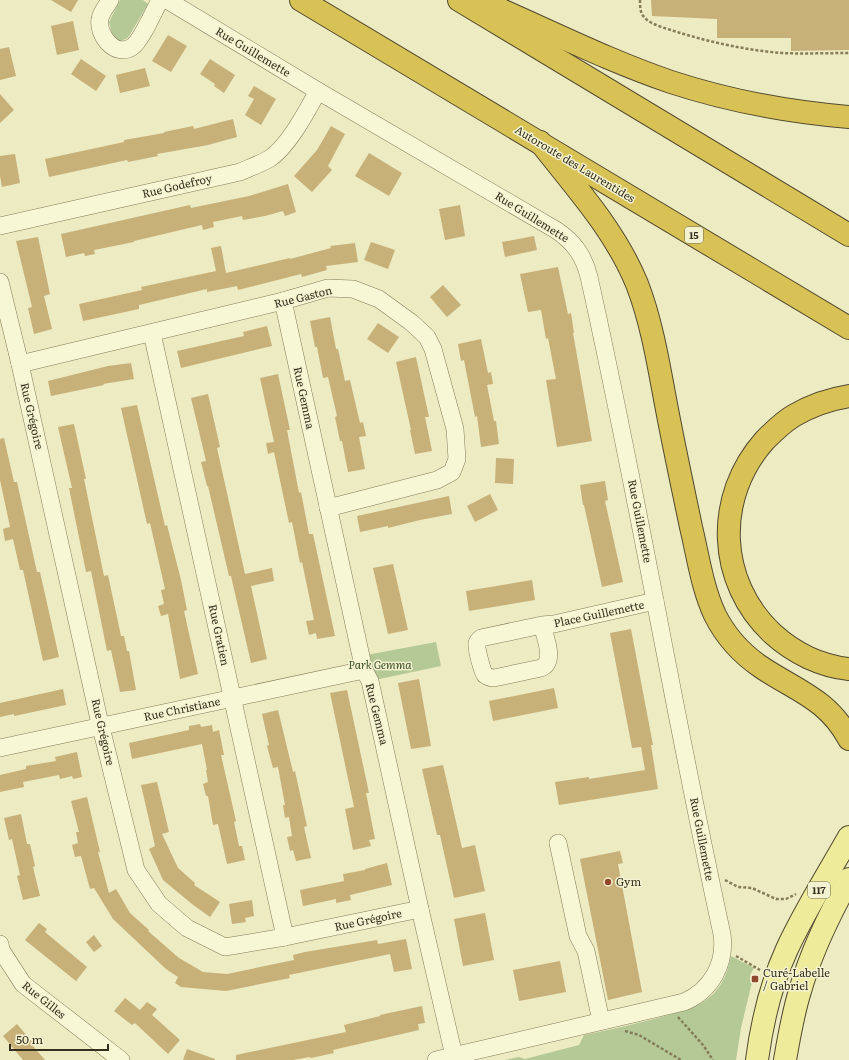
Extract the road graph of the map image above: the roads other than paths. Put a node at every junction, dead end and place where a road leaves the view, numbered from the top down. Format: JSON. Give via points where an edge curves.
{"nodes":[{"id":1,"x":110,"y":0,"type":"edge"},
{"id":2,"x":160,"y":0,"type":"edge"},
{"id":3,"x":168,"y":0,"type":"edge"},
{"id":4,"x":301,"y":0,"type":"edge"},
{"id":5,"x":459,"y":0,"type":"edge"},
{"id":6,"x":478,"y":0,"type":"edge"},
{"id":7,"x":318,"y":91,"type":"junction"},
{"id":8,"x":849,"y":117,"type":"edge"},
{"id":9,"x":540,"y":142,"type":"junction"},
{"id":10,"x":0,"y":226,"type":"edge"},
{"id":11,"x":849,"y":235,"type":"edge"},
{"id":12,"x":0,"y":282,"type":"edge"},
{"id":13,"x":283,"y":302,"type":"junction"},
{"id":14,"x":849,"y":328,"type":"edge"},
{"id":15,"x":152,"y":333,"type":"junction"},
{"id":16,"x":20,"y":364,"type":"junction"},
{"id":17,"x":849,"y":396,"type":"edge"},
{"id":18,"x":328,"y":508,"type":"junction"},
{"id":19,"x":655,"y":601,"type":"junction"},
{"id":20,"x":542,"y":625,"type":"dead end"},
{"id":21,"x":849,"y":669,"type":"edge"},
{"id":22,"x":364,"y":670,"type":"junction"},
{"id":23,"x":232,"y":698,"type":"junction"},
{"id":24,"x":101,"y":727,"type":"junction"},
{"id":25,"x":849,"y":738,"type":"edge"},
{"id":26,"x":0,"y":748,"type":"edge"},
{"id":27,"x":849,"y":837,"type":"edge"},
{"id":28,"x":558,"y":843,"type":"dead end"},
{"id":29,"x":849,"y":879,"type":"edge"},
{"id":30,"x":420,"y":910,"type":"junction"},
{"id":31,"x":285,"y":937,"type":"junction"},
{"id":32,"x":0,"y":949,"type":"edge"},
{"id":33,"x":601,"y":1021,"type":"junction"},
{"id":34,"x":454,"y":1056,"type":"junction"},
{"id":35,"x":112,"y":1058,"type":"edge"},
{"id":36,"x":436,"y":1060,"type":"edge"},
{"id":37,"x":757,"y":1060,"type":"edge"},
{"id":38,"x":785,"y":1060,"type":"edge"}],
"edges":[{"from":1,"to":2,"type":"street","via":[[100,19],[102,34],[108,44],[124,50],[136,43]]},
{"from":3,"to":7,"type":"street","name":"Rue Guillemette"},
{"from":4,"to":9,"type":"highway","name":"Autoroute des Laurentides","number":"15"},
{"from":5,"to":11,"type":"highway"},
{"from":6,"to":8,"type":"highway","via":[[672,82],[724,98],[792,111]]},
{"from":7,"to":10,"type":"street","name":"Rue Godefroy","via":[[285,143],[269,159],[240,172]]},
{"from":7,"to":19,"type":"street","name":"Rue Guillemette","via":[[556,230],[580,252],[593,291]]},
{"from":9,"to":14,"type":"highway","name":"Autoroute des Laurentides","number":"15"},
{"from":9,"to":25,"type":"highway","via":[[607,229],[637,285],[657,358],[701,572],[715,616],[730,639],[745,654],[761,667],[820,703],[837,720]]},
{"from":12,"to":16,"type":"street","name":"Rue Grégoire"},
{"from":13,"to":15,"type":"street","name":"Rue Gaston"},
{"from":13,"to":18,"type":"street","name":"Rue Gemma"},
{"from":13,"to":18,"type":"street","name":"Rue Gaston","via":[[328,288],[354,289],[379,299],[412,323],[427,337],[433,349],[455,429],[457,458],[452,472],[437,480]]},
{"from":15,"to":16,"type":"street","name":"Rue Gaston"},
{"from":15,"to":23,"type":"street","name":"Rue Gratien"},
{"from":16,"to":24,"type":"street","name":"Rue Grégoire"},
{"from":17,"to":21,"type":"highway","via":[[828,400],[794,416],[776,429],[761,445],[737,484],[730,515],[729,535],[731,557],[740,588],[761,621],[797,651],[824,663]]},
{"from":18,"to":22,"type":"street","name":"Rue Gemma"},
{"from":19,"to":20,"type":"street","name":"Place Guillemette"},
{"from":19,"to":33,"type":"street","name":"Rue Guillemette","via":[[723,940],[721,960],[706,988],[690,999]]},
{"from":22,"to":23,"type":"street","name":"Rue Christiane"},
{"from":22,"to":30,"type":"street","name":"Rue Gemma","via":[[370,680]]},
{"from":23,"to":24,"type":"street","name":"Rue Christiane"},
{"from":23,"to":31,"type":"street","name":"Rue Gratien"},
{"from":24,"to":26,"type":"street","name":"Rue Christiane"},
{"from":24,"to":31,"type":"street","name":"Rue Grégoire","via":[[136,870],[159,904],[187,928],[225,947]]},
{"from":27,"to":37,"type":"main road","number":"117","via":[[787,950],[769,999]]},
{"from":28,"to":33,"type":"street","via":[[578,936],[586,951]]},
{"from":29,"to":38,"type":"main road","number":"117","via":[[820,935],[808,966],[799,992]]},
{"from":30,"to":31,"type":"street","name":"Rue Grégoire"},
{"from":30,"to":34,"type":"street","name":"Rue Gemma"},
{"from":32,"to":35,"type":"street","name":"Rue Gilles","via":[[22,984]]},
{"from":33,"to":34,"type":"street","name":"Rue Guillemette"},
{"from":34,"to":36,"type":"street","name":"Rue Guillemette"}]}
